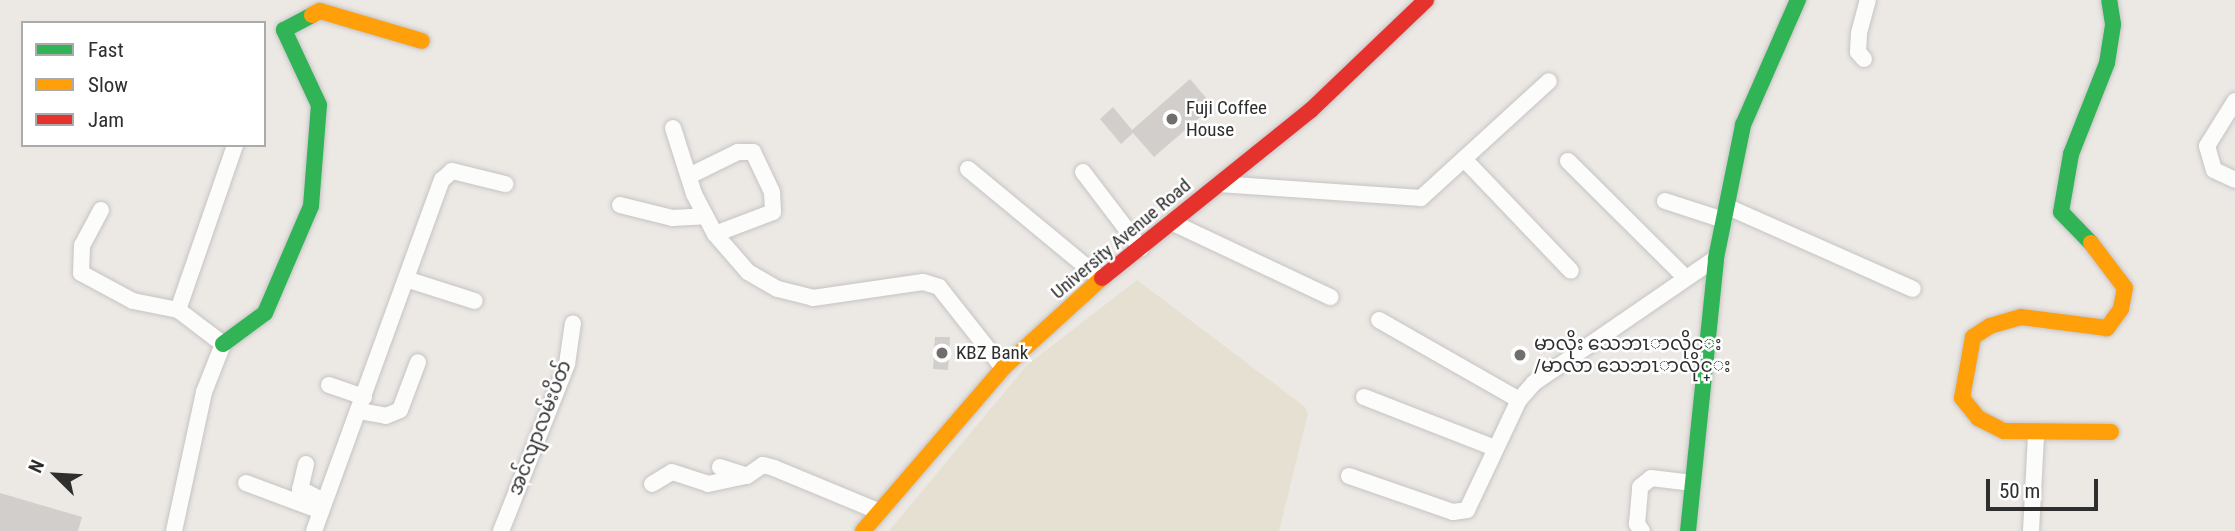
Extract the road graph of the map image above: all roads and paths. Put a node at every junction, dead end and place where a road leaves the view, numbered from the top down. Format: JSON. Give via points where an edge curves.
{"nodes":[{"id":1,"x":1426,"y":0,"type":"edge"},
{"id":2,"x":1798,"y":0,"type":"edge"},
{"id":3,"x":1868,"y":0,"type":"edge"},
{"id":4,"x":2109,"y":0,"type":"edge"},
{"id":5,"x":422,"y":41,"type":"dead end"},
{"id":6,"x":1864,"y":59,"type":"dead end"},
{"id":7,"x":1549,"y":81,"type":"dead end"},
{"id":8,"x":2235,"y":101,"type":"edge"},
{"id":9,"x":673,"y":128,"type":"dead end"},
{"id":10,"x":234,"y":147,"type":"edge"},
{"id":11,"x":1465,"y":160,"type":"junction"},
{"id":12,"x":1568,"y":161,"type":"dead end"},
{"id":13,"x":968,"y":169,"type":"dead end"},
{"id":14,"x":1083,"y":172,"type":"dead end"},
{"id":15,"x":688,"y":176,"type":"junction"},
{"id":16,"x":2235,"y":180,"type":"edge"},
{"id":17,"x":505,"y":184,"type":"dead end"},
{"id":18,"x":1220,"y":184,"type":"junction"},
{"id":19,"x":1665,"y":201,"type":"dead end"},
{"id":20,"x":620,"y":205,"type":"dead end"},
{"id":21,"x":101,"y":210,"type":"dead end"},
{"id":22,"x":1726,"y":214,"type":"junction"},
{"id":23,"x":705,"y":216,"type":"junction"},
{"id":24,"x":1173,"y":223,"type":"junction"},
{"id":25,"x":715,"y":234,"type":"junction"},
{"id":26,"x":1141,"y":248,"type":"junction"},
{"id":27,"x":1716,"y":258,"type":"junction"},
{"id":28,"x":1571,"y":271,"type":"dead end"},
{"id":29,"x":1686,"y":278,"type":"junction"},
{"id":30,"x":406,"y":279,"type":"junction"},
{"id":31,"x":1101,"y":279,"type":"junction"},
{"id":32,"x":1913,"y":289,"type":"dead end"},
{"id":33,"x":1330,"y":297,"type":"dead end"},
{"id":34,"x":475,"y":300,"type":"dead end"},
{"id":35,"x":178,"y":310,"type":"junction"},
{"id":36,"x":1379,"y":320,"type":"dead end"},
{"id":37,"x":573,"y":323,"type":"dead end"},
{"id":38,"x":223,"y":344,"type":"junction"},
{"id":39,"x":418,"y":362,"type":"dead end"},
{"id":40,"x":1003,"y":368,"type":"junction"},
{"id":41,"x":329,"y":385,"type":"dead end"},
{"id":42,"x":1364,"y":397,"type":"dead end"},
{"id":43,"x":1519,"y":400,"type":"junction"},
{"id":44,"x":361,"y":404,"type":"junction"},
{"id":45,"x":2111,"y":432,"type":"dead end"},
{"id":46,"x":2036,"y":433,"type":"junction"},
{"id":47,"x":1495,"y":448,"type":"junction"},
{"id":48,"x":306,"y":464,"type":"dead end"},
{"id":49,"x":720,"y":467,"type":"dead end"},
{"id":50,"x":747,"y":476,"type":"junction"},
{"id":51,"x":1349,"y":476,"type":"dead end"},
{"id":52,"x":246,"y":483,"type":"dead end"},
{"id":53,"x":652,"y":484,"type":"dead end"},
{"id":54,"x":1693,"y":484,"type":"junction"},
{"id":55,"x":323,"y":506,"type":"junction"},
{"id":56,"x":878,"y":510,"type":"junction"},
{"id":57,"x":174,"y":531,"type":"edge"},
{"id":58,"x":314,"y":531,"type":"edge"},
{"id":59,"x":501,"y":531,"type":"edge"},
{"id":60,"x":863,"y":531,"type":"edge"},
{"id":61,"x":1642,"y":531,"type":"edge"},
{"id":62,"x":1688,"y":531,"type":"edge"},
{"id":63,"x":2031,"y":531,"type":"edge"}],
"edges":[{"from":1,"to":18,"type":"street","name":"University Avenue Road","via":[[1311,110]]},
{"from":2,"to":22,"type":"street","via":[[1744,125]]},
{"from":3,"to":6,"type":"street","via":[[1859,33],[1858,52]]},
{"from":4,"to":46,"type":"street","via":[[2113,24],[2107,63],[2071,154],[2061,212],[2118,272],[2125,288],[2121,309],[2107,327],[2021,317],[1990,326],[1973,337],[1964,383],[1962,398],[1978,418],[2004,431]]},
{"from":5,"to":38,"type":"street","via":[[320,11],[284,30],[319,105],[311,206],[265,313]]},
{"from":7,"to":11,"type":"street"},
{"from":8,"to":16,"type":"street","via":[[2207,146],[2214,170]]},
{"from":9,"to":15,"type":"street"},
{"from":10,"to":35,"type":"street"},
{"from":11,"to":18,"type":"street","via":[[1421,198],[1401,201]]},
{"from":11,"to":28,"type":"street"},
{"from":12,"to":29,"type":"street"},
{"from":13,"to":31,"type":"street"},
{"from":14,"to":26,"type":"street"},
{"from":15,"to":23,"type":"street"},
{"from":15,"to":25,"type":"street","via":[[738,152],[753,152],[772,192],[773,212]]},
{"from":17,"to":30,"type":"street","via":[[452,171],[442,180]]},
{"from":18,"to":24,"type":"street","name":"University Avenue Road"},
{"from":19,"to":22,"type":"street"},
{"from":20,"to":23,"type":"street","via":[[672,218]]},
{"from":21,"to":35,"type":"street","via":[[82,245],[81,273],[133,301]]},
{"from":22,"to":27,"type":"street"},
{"from":22,"to":32,"type":"street"},
{"from":23,"to":25,"type":"street"},
{"from":24,"to":26,"type":"street","name":"University Avenue Road"},
{"from":24,"to":33,"type":"street"},
{"from":25,"to":40,"type":"street","via":[[748,272],[778,289],[813,298],[923,282],[939,287]]},
{"from":26,"to":31,"type":"street","name":"University Avenue Road"},
{"from":27,"to":29,"type":"street"},
{"from":27,"to":54,"type":"street"},
{"from":29,"to":43,"type":"street","via":[[1561,360]]},
{"from":30,"to":34,"type":"street"},
{"from":30,"to":44,"type":"street"},
{"from":31,"to":40,"type":"street","name":"University Avenue Road"},
{"from":35,"to":38,"type":"street"},
{"from":36,"to":43,"type":"street"},
{"from":37,"to":59,"type":"street","name":"အင်လျာလမ်းပိတ်","via":[[567,364]]},
{"from":38,"to":57,"type":"street","via":[[204,391]]},
{"from":39,"to":44,"type":"street","via":[[400,410],[386,416]]},
{"from":40,"to":56,"type":"street","name":"University Avenue Road"},
{"from":41,"to":44,"type":"street"},
{"from":42,"to":47,"type":"street"},
{"from":43,"to":47,"type":"street"},
{"from":44,"to":55,"type":"street"},
{"from":45,"to":46,"type":"street"},
{"from":46,"to":63,"type":"street"},
{"from":47,"to":51,"type":"street","via":[[1461,513]]},
{"from":48,"to":55,"type":"street","via":[[300,489]]},
{"from":49,"to":50,"type":"street"},
{"from":50,"to":53,"type":"street","via":[[708,484],[673,472]]},
{"from":50,"to":56,"type":"street","via":[[763,466],[774,468]]},
{"from":52,"to":55,"type":"street"},
{"from":54,"to":61,"type":"street","via":[[1651,478],[1640,487],[1637,524]]},
{"from":54,"to":62,"type":"street"},
{"from":55,"to":58,"type":"street"},
{"from":56,"to":60,"type":"street","name":"University Avenue Road"}]}
